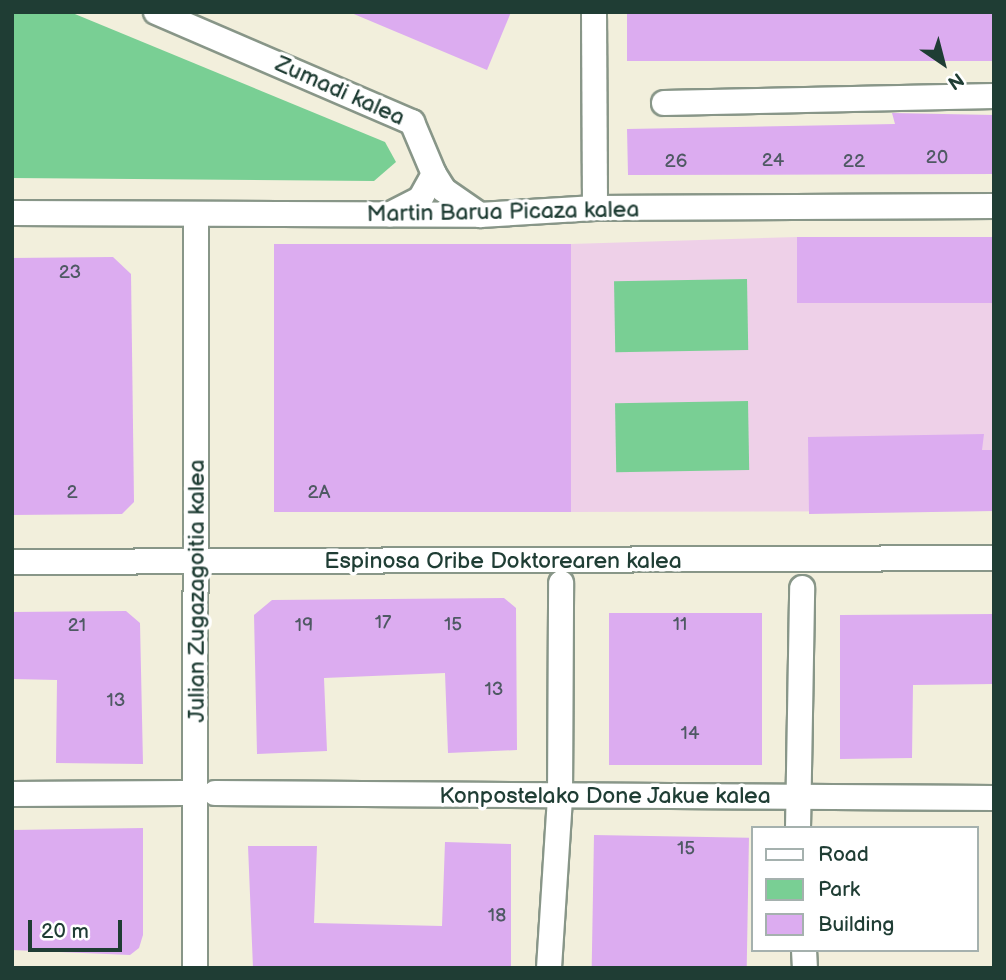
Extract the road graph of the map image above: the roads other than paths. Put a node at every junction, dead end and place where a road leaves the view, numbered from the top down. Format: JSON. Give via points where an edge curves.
{"nodes":[{"id":1,"x":156,"y":12,"type":"edge"},
{"id":2,"x":594,"y":12,"type":"edge"},
{"id":3,"x":994,"y":96,"type":"edge"},
{"id":4,"x":664,"y":103,"type":"dead end"},
{"id":5,"x":434,"y":174,"type":"junction"},
{"id":6,"x":994,"y":206,"type":"edge"},
{"id":7,"x":595,"y":208,"type":"junction"},
{"id":8,"x":12,"y":213,"type":"edge"},
{"id":9,"x":196,"y":214,"type":"junction"},
{"id":10,"x":480,"y":215,"type":"junction"},
{"id":11,"x":387,"y":216,"type":"junction"},
{"id":12,"x":994,"y":558,"type":"edge"},
{"id":13,"x":12,"y":562,"type":"edge"},
{"id":14,"x":196,"y":562,"type":"junction"},
{"id":15,"x":561,"y":583,"type":"dead end"},
{"id":16,"x":802,"y":588,"type":"dead end"},
{"id":17,"x":184,"y":793,"type":"dead end"},
{"id":18,"x":215,"y":793,"type":"dead end"},
{"id":19,"x":12,"y":794,"type":"edge"},
{"id":20,"x":797,"y":796,"type":"junction"},
{"id":21,"x":560,"y":798,"type":"junction"},
{"id":22,"x":994,"y":798,"type":"edge"},
{"id":23,"x":798,"y":826,"type":"edge"},
{"id":24,"x":195,"y":968,"type":"edge"},
{"id":25,"x":549,"y":968,"type":"edge"}],
"edges":[{"from":1,"to":5,"type":"street","name":"Zumadi kalea","via":[[412,122]]},
{"from":2,"to":7,"type":"street"},
{"from":3,"to":4,"type":"street"},
{"from":5,"to":10,"type":"street","name":"Zumadi kalea","via":[[444,190]]},
{"from":5,"to":11,"type":"street","via":[[420,199]]},
{"from":6,"to":7,"type":"street","name":"Martin Barua Picaza kalea"},
{"from":7,"to":10,"type":"street","name":"Martin Barua Picaza kalea"},
{"from":8,"to":9,"type":"street","name":"Martin Barua Picaza kalea"},
{"from":9,"to":11,"type":"street","name":"Martin Barua Picaza kalea"},
{"from":9,"to":14,"type":"street","name":"Julian Zugazagoitia kalea"},
{"from":10,"to":11,"type":"street","name":"Martin Barua Picaza kalea"},
{"from":12,"to":14,"type":"street","name":"Espinosa Oribe Doktorearen kalea"},
{"from":13,"to":14,"type":"street","name":"Espinosa Oribe Doktorearen kalea"},
{"from":14,"to":24,"type":"street","name":"Julian Zugazagoitia kalea"},
{"from":15,"to":21,"type":"street"},
{"from":16,"to":20,"type":"street"},
{"from":17,"to":19,"type":"street"},
{"from":18,"to":21,"type":"street","name":"Konpostelako Done Jakue kalea"},
{"from":20,"to":21,"type":"street","name":"Konpostelako Done Jakue kalea"},
{"from":20,"to":22,"type":"street","name":"Konpostelako Done Jakue kalea"},
{"from":20,"to":23,"type":"street"},
{"from":21,"to":25,"type":"street"}]}
